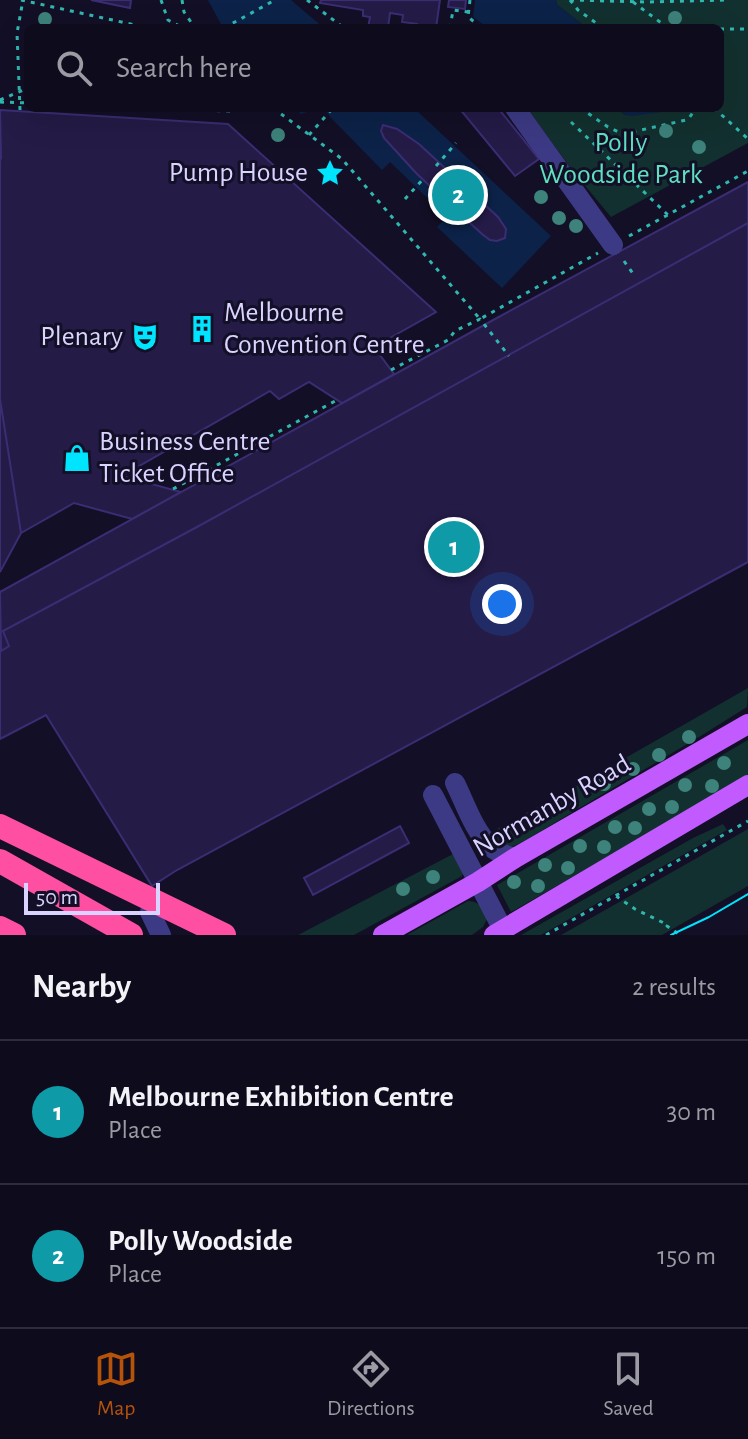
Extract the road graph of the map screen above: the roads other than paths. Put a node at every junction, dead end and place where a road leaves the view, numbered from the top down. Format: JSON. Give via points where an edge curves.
{"nodes":[{"id":1,"x":518,"y":112,"type":"edge"},
{"id":2,"x":613,"y":245,"type":"road end"},
{"id":3,"x":748,"y":724,"type":"edge"},
{"id":4,"x":455,"y":783,"type":"dead end"},
{"id":5,"x":748,"y":785,"type":"edge"},
{"id":6,"x":433,"y":795,"type":"dead end"},
{"id":7,"x":0,"y":826,"type":"edge"},
{"id":8,"x":515,"y":858,"type":"junction"},
{"id":9,"x":0,"y":861,"type":"edge"},
{"id":10,"x":0,"y":875,"type":"edge"},
{"id":11,"x":478,"y":882,"type":"junction"},
{"id":12,"x":150,"y":912,"type":"dead end"},
{"id":13,"x":0,"y":928,"type":"edge"},
{"id":14,"x":499,"y":932,"type":"edge"},
{"id":15,"x":14,"y":935,"type":"edge"},
{"id":16,"x":130,"y":935,"type":"edge"},
{"id":17,"x":161,"y":935,"type":"edge"},
{"id":18,"x":224,"y":935,"type":"edge"},
{"id":19,"x":383,"y":935,"type":"edge"}],
"edges":[{"from":1,"to":2,"type":"lane"},
{"from":3,"to":8,"type":"main road","name":"Normanby Road"},
{"from":4,"to":8,"type":"lane","via":[[490,846]]},
{"from":5,"to":14,"type":"main road"},
{"from":6,"to":11,"type":"lane"},
{"from":7,"to":18,"type":"highway"},
{"from":8,"to":11,"type":"main road","name":"Normanby Road"},
{"from":9,"to":16,"type":"highway"},
{"from":10,"to":16,"type":"highway"},
{"from":11,"to":14,"type":"lane"},
{"from":11,"to":19,"type":"main road","name":"Normanby Road"},
{"from":12,"to":17,"type":"lane"},
{"from":13,"to":15,"type":"highway"}]}
